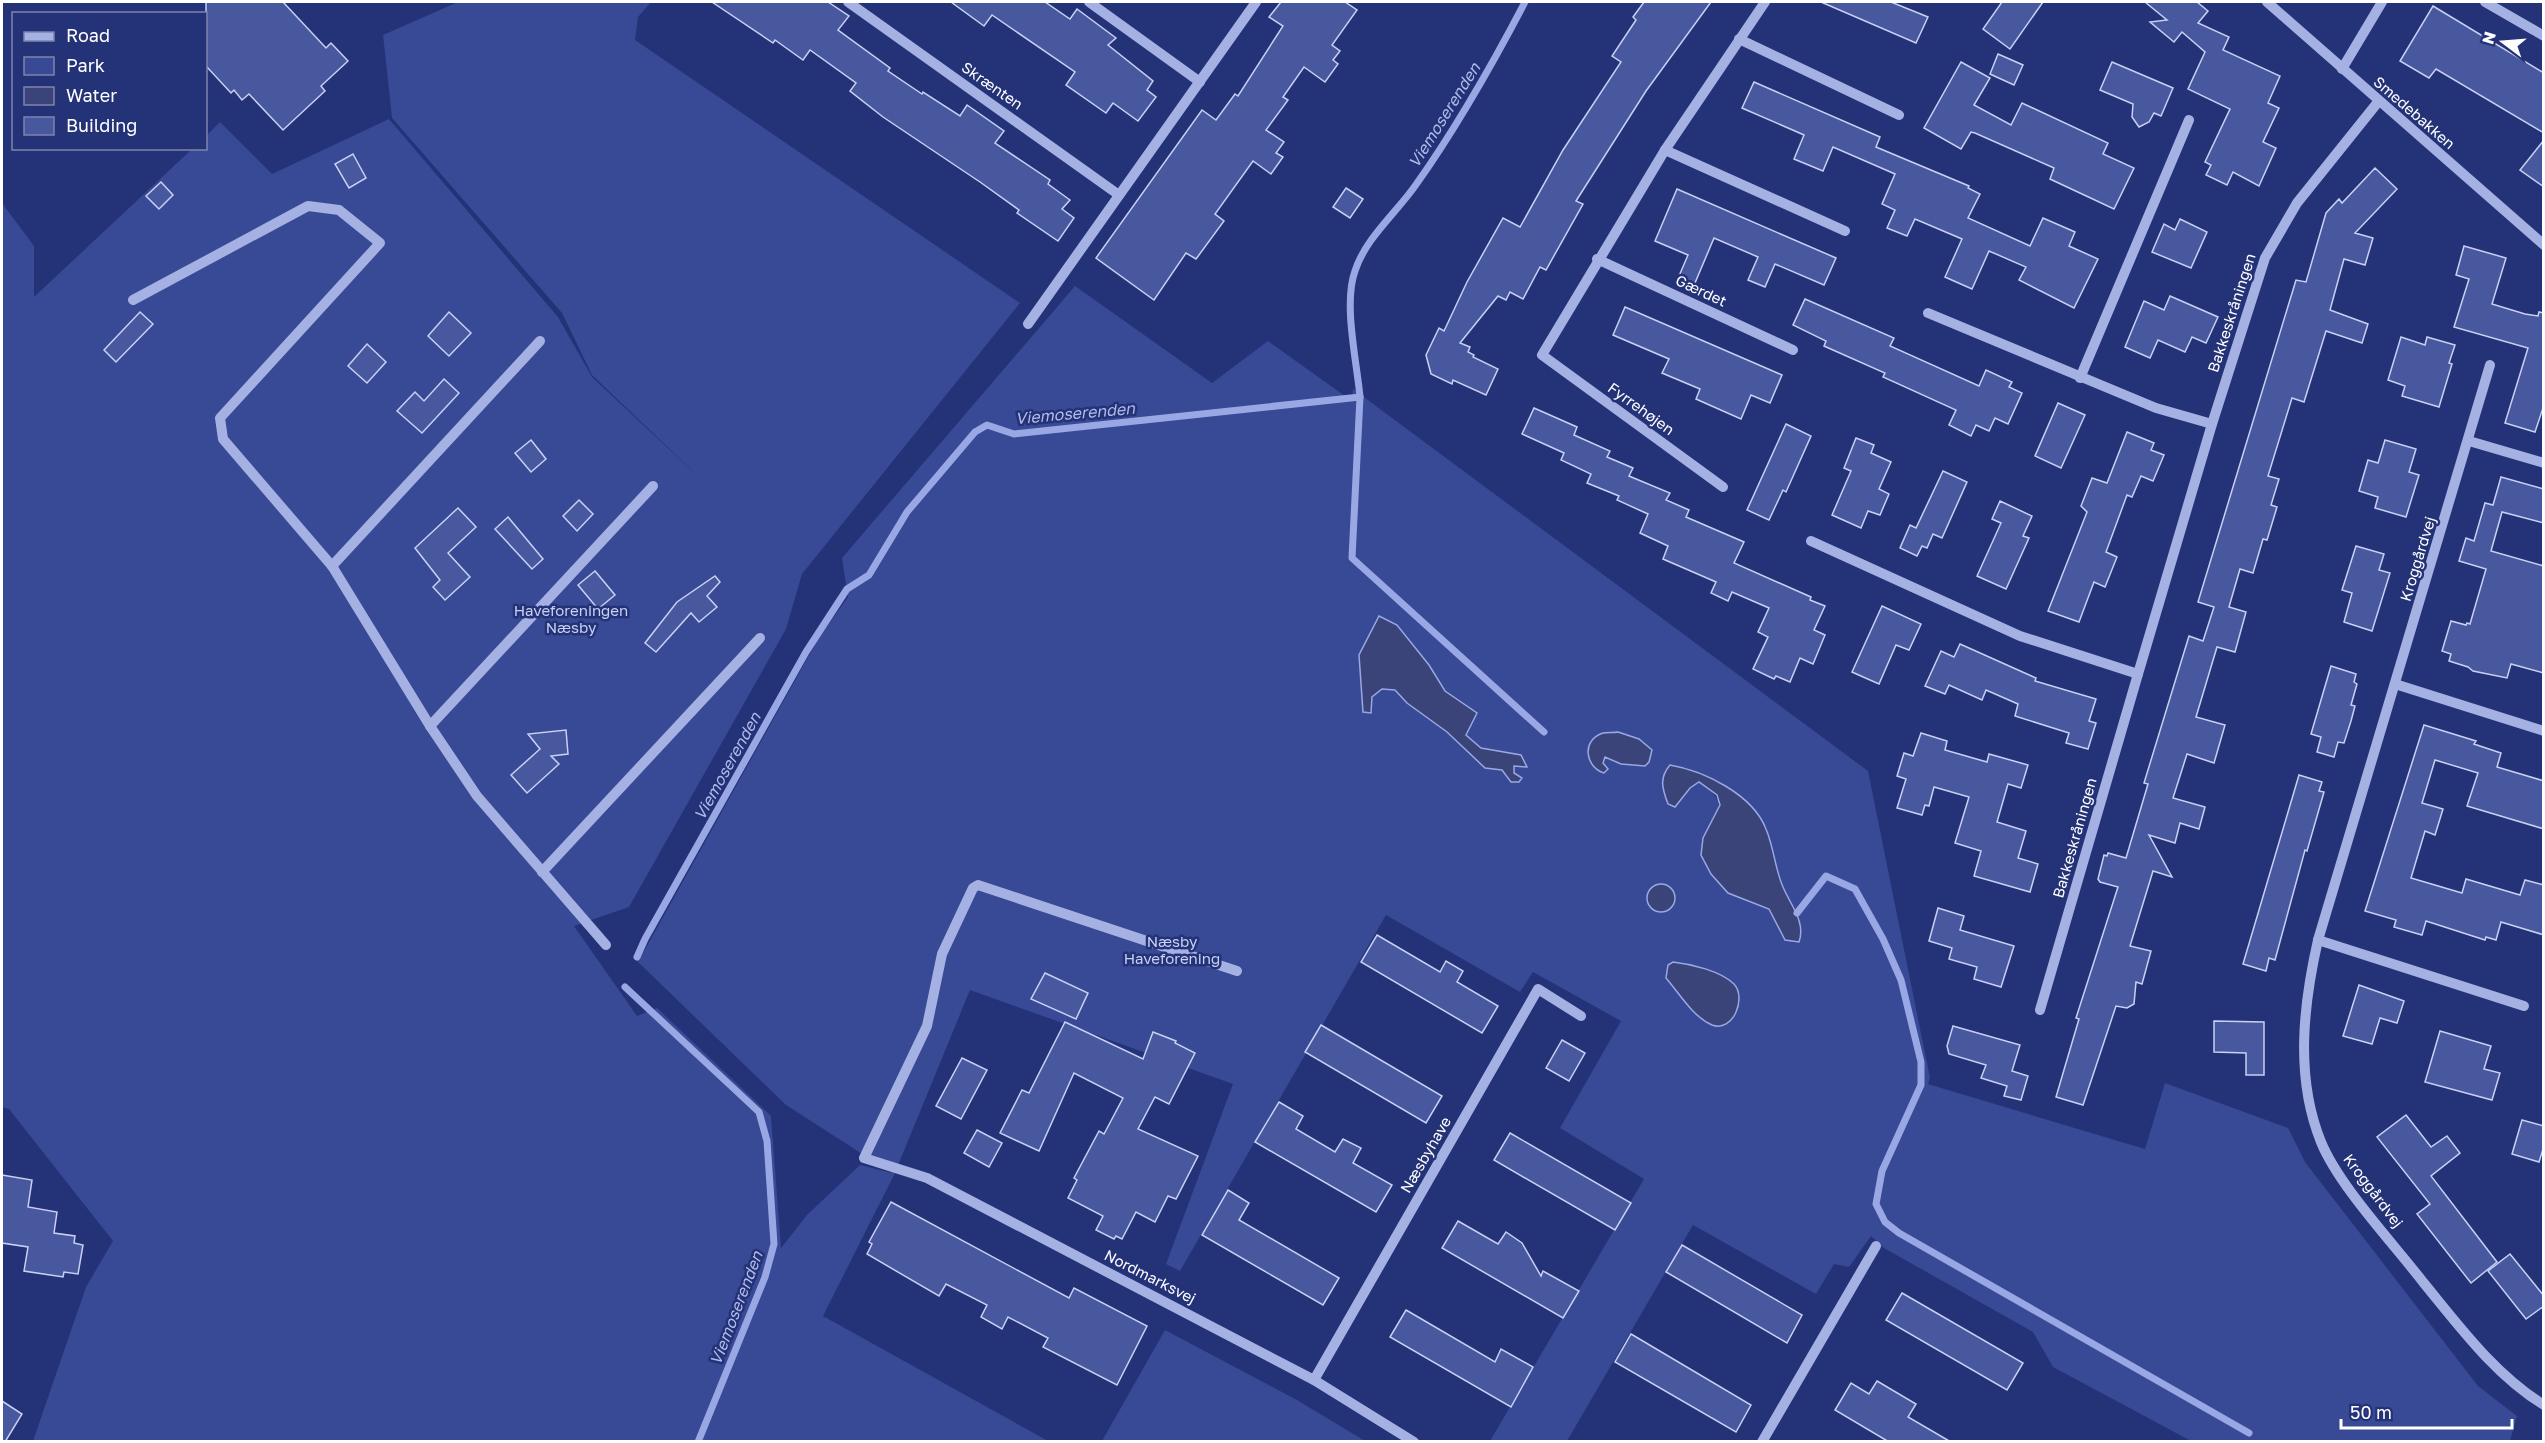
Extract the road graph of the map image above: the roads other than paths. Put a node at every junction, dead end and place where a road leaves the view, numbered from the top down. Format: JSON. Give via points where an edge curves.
{"nodes":[{"id":1,"x":848,"y":2,"type":"edge"},
{"id":2,"x":1089,"y":2,"type":"edge"},
{"id":3,"x":1256,"y":2,"type":"edge"},
{"id":4,"x":1765,"y":2,"type":"edge"},
{"id":5,"x":2267,"y":2,"type":"edge"},
{"id":6,"x":2382,"y":2,"type":"edge"},
{"id":7,"x":2485,"y":2,"type":"edge"},
{"id":8,"x":2544,"y":36,"type":"edge"},
{"id":9,"x":1738,"y":39,"type":"junction"},
{"id":10,"x":2342,"y":69,"type":"junction"},
{"id":11,"x":1200,"y":82,"type":"junction"},
{"id":12,"x":2378,"y":102,"type":"junction"},
{"id":13,"x":1899,"y":116,"type":"dead end"},
{"id":14,"x":2189,"y":120,"type":"dead end"},
{"id":15,"x":1665,"y":150,"type":"junction"},
{"id":16,"x":1119,"y":195,"type":"junction"},
{"id":17,"x":1845,"y":231,"type":"dead end"},
{"id":18,"x":2544,"y":245,"type":"edge"},
{"id":19,"x":1597,"y":260,"type":"junction"},
{"id":20,"x":133,"y":300,"type":"dead end"},
{"id":21,"x":1928,"y":313,"type":"dead end"},
{"id":22,"x":1028,"y":324,"type":"dead end"},
{"id":23,"x":540,"y":341,"type":"dead end"},
{"id":24,"x":1793,"y":350,"type":"dead end"},
{"id":25,"x":2490,"y":365,"type":"dead end"},
{"id":26,"x":2080,"y":378,"type":"junction"},
{"id":27,"x":2212,"y":424,"type":"junction"},
{"id":28,"x":2469,"y":441,"type":"junction"},
{"id":29,"x":2544,"y":463,"type":"edge"},
{"id":30,"x":653,"y":486,"type":"dead end"},
{"id":31,"x":1723,"y":486,"type":"dead end"},
{"id":32,"x":1811,"y":541,"type":"dead end"},
{"id":33,"x":332,"y":566,"type":"junction"},
{"id":34,"x":760,"y":638,"type":"dead end"},
{"id":35,"x":2139,"y":674,"type":"junction"},
{"id":36,"x":2395,"y":684,"type":"junction"},
{"id":37,"x":430,"y":726,"type":"junction"},
{"id":38,"x":2544,"y":731,"type":"edge"},
{"id":39,"x":542,"y":872,"type":"junction"},
{"id":40,"x":2318,"y":940,"type":"junction"},
{"id":41,"x":606,"y":945,"type":"dead end"},
{"id":42,"x":1237,"y":971,"type":"dead end"},
{"id":43,"x":2524,"y":1006,"type":"dead end"},
{"id":44,"x":2040,"y":1010,"type":"dead end"},
{"id":45,"x":1581,"y":1016,"type":"dead end"},
{"id":46,"x":1876,"y":1246,"type":"dead end"},
{"id":47,"x":1314,"y":1380,"type":"junction"},
{"id":48,"x":2544,"y":1405,"type":"edge"},
{"id":49,"x":1414,"y":1442,"type":"edge"},
{"id":50,"x":1762,"y":1442,"type":"edge"}],
"edges":[{"from":1,"to":16,"type":"street","name":"Skrænten"},
{"from":2,"to":11,"type":"street"},
{"from":3,"to":11,"type":"street"},
{"from":4,"to":9,"type":"street"},
{"from":5,"to":10,"type":"street","name":"Smedebakken"},
{"from":6,"to":10,"type":"street"},
{"from":7,"to":8,"type":"street"},
{"from":9,"to":13,"type":"street"},
{"from":9,"to":15,"type":"street"},
{"from":10,"to":12,"type":"street","name":"Smedebakken"},
{"from":11,"to":16,"type":"street"},
{"from":12,"to":18,"type":"street","name":"Smedebakken"},
{"from":12,"to":27,"type":"street","name":"Bakkeskråningen","via":[[2297,203],[2265,258]]},
{"from":14,"to":26,"type":"street"},
{"from":15,"to":17,"type":"street"},
{"from":15,"to":19,"type":"street"},
{"from":16,"to":22,"type":"street"},
{"from":19,"to":24,"type":"street","name":"Gærdet"},
{"from":19,"to":31,"type":"street","name":"Fyrrehøjen","via":[[1542,355]]},
{"from":20,"to":33,"type":"street","via":[[308,206],[339,210],[380,243],[220,418],[223,439]]},
{"from":21,"to":26,"type":"street"},
{"from":23,"to":33,"type":"street"},
{"from":25,"to":28,"type":"street","name":"Kroggårdvej"},
{"from":26,"to":27,"type":"street","via":[[2156,408]]},
{"from":27,"to":35,"type":"street","name":"Bakkeskråningen"},
{"from":28,"to":29,"type":"street"},
{"from":28,"to":36,"type":"street","name":"Kroggårdvej"},
{"from":30,"to":37,"type":"street"},
{"from":32,"to":35,"type":"street","via":[[2020,636]]},
{"from":33,"to":37,"type":"street"},
{"from":34,"to":39,"type":"street"},
{"from":35,"to":44,"type":"street","name":"Bakkeskråningen"},
{"from":36,"to":38,"type":"street"},
{"from":36,"to":40,"type":"street","name":"Kroggårdvej"},
{"from":37,"to":39,"type":"street","via":[[477,796]]},
{"from":39,"to":41,"type":"street"},
{"from":40,"to":43,"type":"street"},
{"from":40,"to":48,"type":"street","name":"Kroggårdvej","via":[[2303,1019],[2306,1080],[2321,1142],[2337,1173],[2451,1317],[2522,1392]]},
{"from":42,"to":47,"type":"street","name":"Nordmarksvej","via":[[978,885],[973,888],[942,954],[927,1026],[864,1158],[927,1178]]},
{"from":45,"to":47,"type":"street","name":"Næsbyhave","via":[[1538,989]]},
{"from":46,"to":50,"type":"street"},
{"from":47,"to":49,"type":"street","name":"Nordmarksvej"}]}
